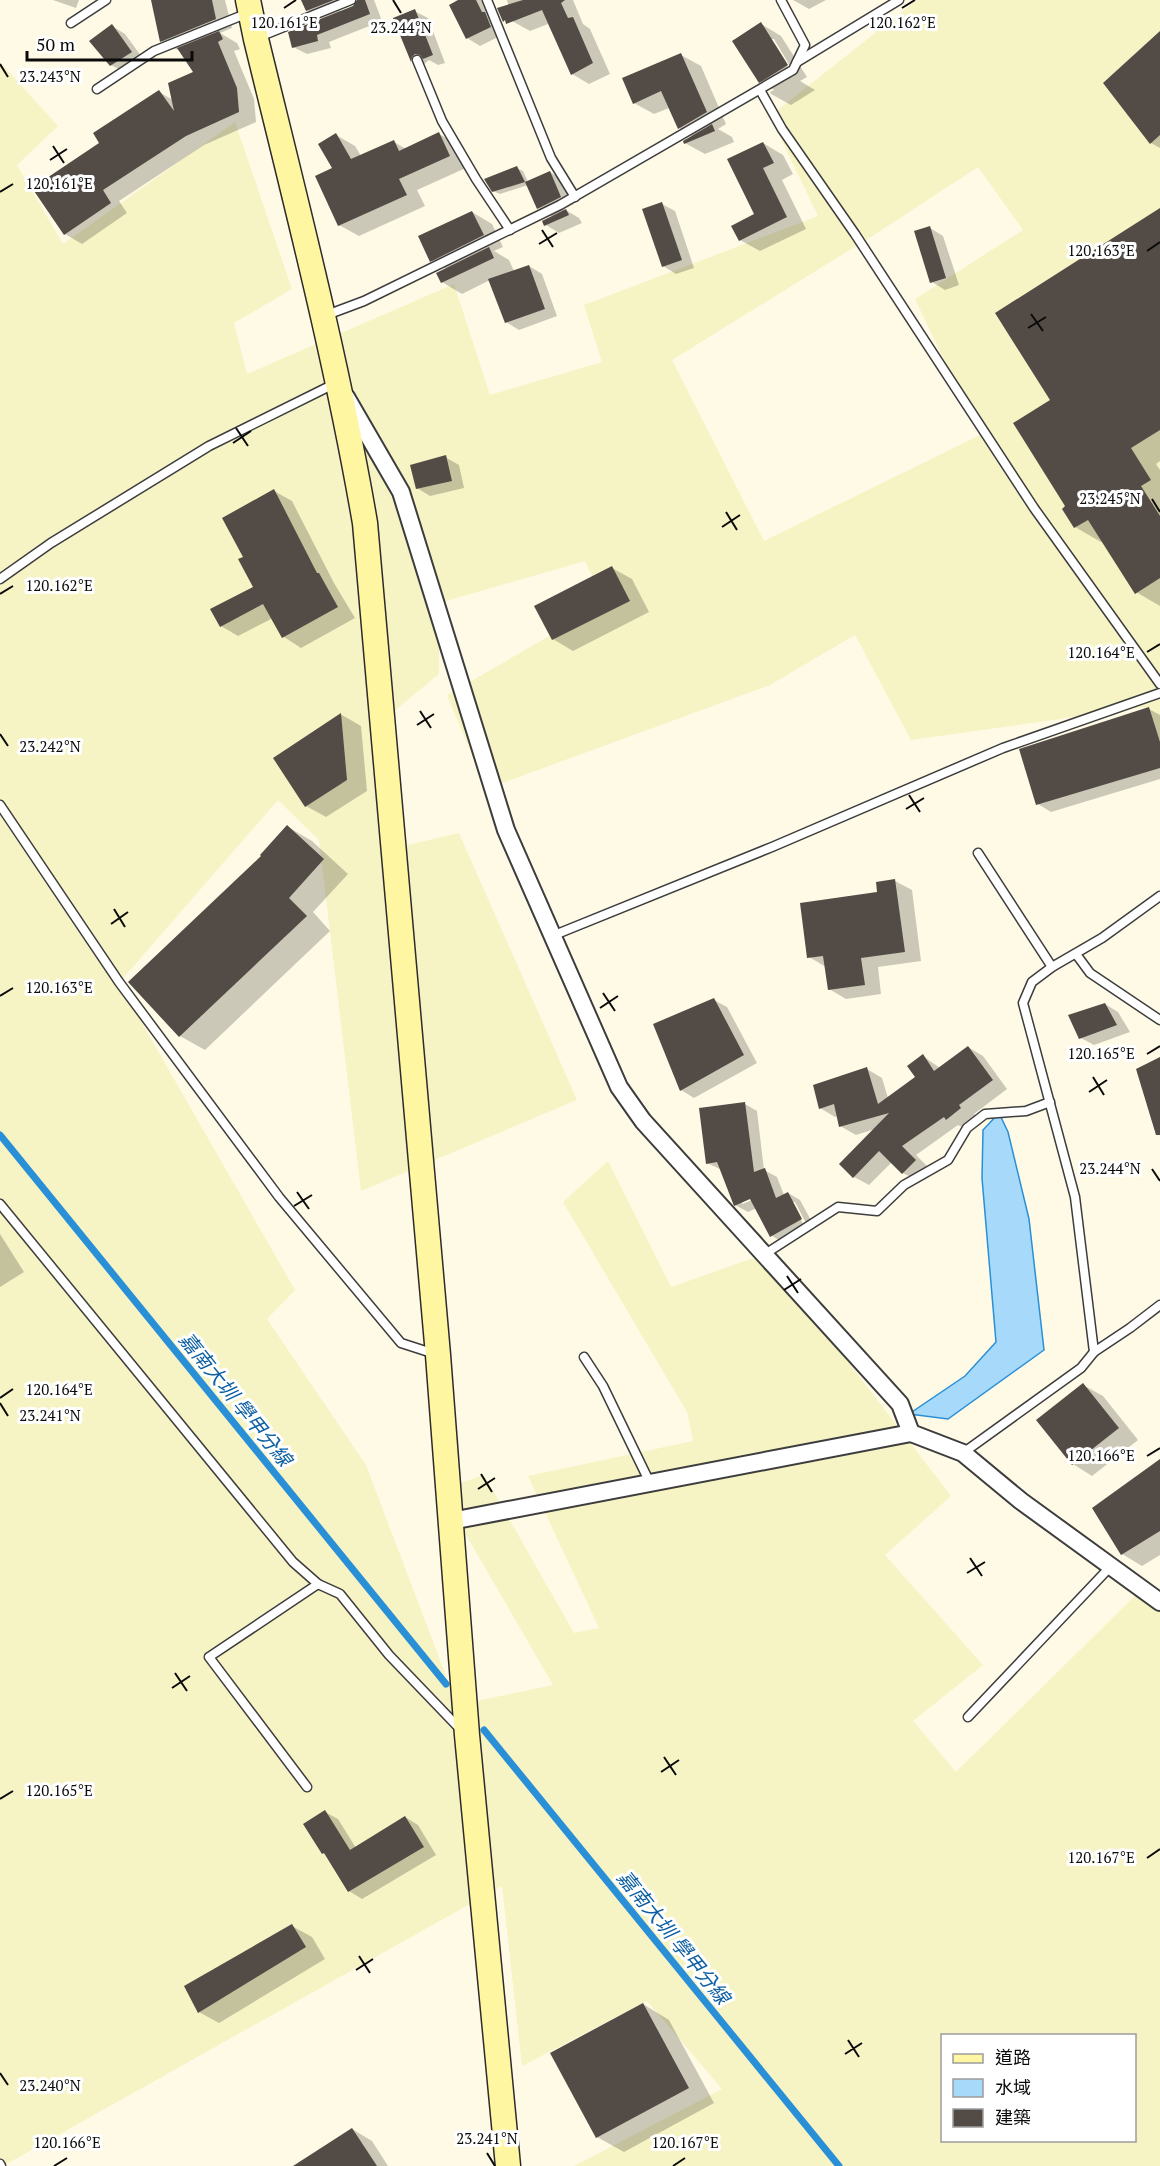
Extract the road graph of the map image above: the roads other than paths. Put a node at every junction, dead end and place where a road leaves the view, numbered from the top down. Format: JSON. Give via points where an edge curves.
{"nodes":[{"id":1,"x":106,"y":0,"type":"edge"},
{"id":2,"x":351,"y":0,"type":"edge"},
{"id":3,"x":488,"y":0,"type":"edge"},
{"id":4,"x":781,"y":0,"type":"edge"},
{"id":5,"x":899,"y":0,"type":"edge"},
{"id":6,"x":250,"y":6,"type":"edge"},
{"id":7,"x":71,"y":23,"type":"dead end"},
{"id":8,"x":256,"y":39,"type":"junction"},
{"id":9,"x":417,"y":60,"type":"dead end"},
{"id":10,"x":796,"y":62,"type":"junction"},
{"id":11,"x":97,"y":89,"type":"dead end"},
{"id":12,"x":760,"y":90,"type":"junction"},
{"id":13,"x":575,"y":197,"type":"junction"},
{"id":14,"x":510,"y":230,"type":"junction"},
{"id":15,"x":324,"y":316,"type":"junction"},
{"id":16,"x":337,"y":382,"type":"junction"},
{"id":17,"x":0,"y":579,"type":"edge"},
{"id":18,"x":1160,"y":684,"type":"edge"},
{"id":19,"x":1160,"y":693,"type":"edge"},
{"id":20,"x":0,"y":805,"type":"edge"},
{"id":21,"x":978,"y":853,"type":"dead end"},
{"id":22,"x":1160,"y":896,"type":"edge"},
{"id":23,"x":552,"y":936,"type":"junction"},
{"id":24,"x":1076,"y":954,"type":"junction"},
{"id":25,"x":1052,"y":967,"type":"junction"},
{"id":26,"x":1160,"y":1020,"type":"edge"},
{"id":27,"x":1050,"y":1102,"type":"junction"},
{"id":28,"x":0,"y":1204,"type":"edge"},
{"id":29,"x":765,"y":1254,"type":"junction"},
{"id":30,"x":1160,"y":1305,"type":"edge"},
{"id":31,"x":1094,"y":1352,"type":"junction"},
{"id":32,"x":438,"y":1355,"type":"junction"},
{"id":33,"x":584,"y":1357,"type":"dead end"},
{"id":34,"x":911,"y":1433,"type":"junction"},
{"id":35,"x":963,"y":1453,"type":"junction"},
{"id":36,"x":650,"y":1483,"type":"junction"},
{"id":37,"x":451,"y":1521,"type":"junction"},
{"id":38,"x":1111,"y":1566,"type":"junction"},
{"id":39,"x":318,"y":1584,"type":"junction"},
{"id":40,"x":1160,"y":1602,"type":"edge"},
{"id":41,"x":968,"y":1717,"type":"dead end"},
{"id":42,"x":467,"y":1736,"type":"junction"},
{"id":43,"x":307,"y":1787,"type":"dead end"},
{"id":44,"x":508,"y":2166,"type":"edge"}],
"edges":[{"from":1,"to":7,"type":"lane"},
{"from":2,"to":8,"type":"lane"},
{"from":3,"to":13,"type":"lane","via":[[551,158]]},
{"from":4,"to":10,"type":"lane","via":[[805,45]]},
{"from":5,"to":10,"type":"lane"},
{"from":6,"to":8,"type":"main road"},
{"from":6,"to":11,"type":"lane","via":[[154,51]]},
{"from":8,"to":15,"type":"main road"},
{"from":9,"to":14,"type":"lane","via":[[442,121]]},
{"from":10,"to":12,"type":"lane","via":[[793,70]]},
{"from":12,"to":13,"type":"lane"},
{"from":12,"to":18,"type":"lane","via":[[1034,508]]},
{"from":13,"to":14,"type":"lane"},
{"from":14,"to":15,"type":"lane","via":[[364,301]]},
{"from":15,"to":16,"type":"main road"},
{"from":16,"to":17,"type":"lane","via":[[209,446]]},
{"from":16,"to":23,"type":"street","via":[[401,492],[506,830]]},
{"from":16,"to":32,"type":"main road","via":[[365,523]]},
{"from":19,"to":23,"type":"lane","via":[[1003,748]]},
{"from":20,"to":32,"type":"lane","via":[[119,982],[279,1197],[401,1343]]},
{"from":21,"to":25,"type":"lane"},
{"from":22,"to":24,"type":"lane"},
{"from":23,"to":29,"type":"street","via":[[619,1087],[643,1121]]},
{"from":24,"to":25,"type":"lane"},
{"from":24,"to":26,"type":"lane","via":[[1090,973]]},
{"from":25,"to":27,"type":"lane","via":[[1032,982],[1023,1003]]},
{"from":27,"to":29,"type":"lane","via":[[1026,1111],[985,1114],[967,1128],[948,1160],[904,1185],[877,1211],[838,1207]]},
{"from":27,"to":31,"type":"lane","via":[[1075,1197]]},
{"from":28,"to":39,"type":"lane","via":[[293,1562]]},
{"from":29,"to":34,"type":"street","via":[[900,1404]]},
{"from":30,"to":31,"type":"lane"},
{"from":31,"to":35,"type":"lane","via":[[1081,1368]]},
{"from":32,"to":37,"type":"main road"},
{"from":33,"to":36,"type":"lane","via":[[603,1386]]},
{"from":34,"to":35,"type":"street"},
{"from":34,"to":36,"type":"street"},
{"from":35,"to":38,"type":"street"},
{"from":36,"to":37,"type":"street"},
{"from":37,"to":42,"type":"main road"},
{"from":38,"to":40,"type":"street"},
{"from":38,"to":41,"type":"lane"},
{"from":39,"to":42,"type":"lane","via":[[340,1594],[389,1654]]},
{"from":39,"to":43,"type":"lane","via":[[209,1657]]},
{"from":42,"to":44,"type":"main road"}]}
